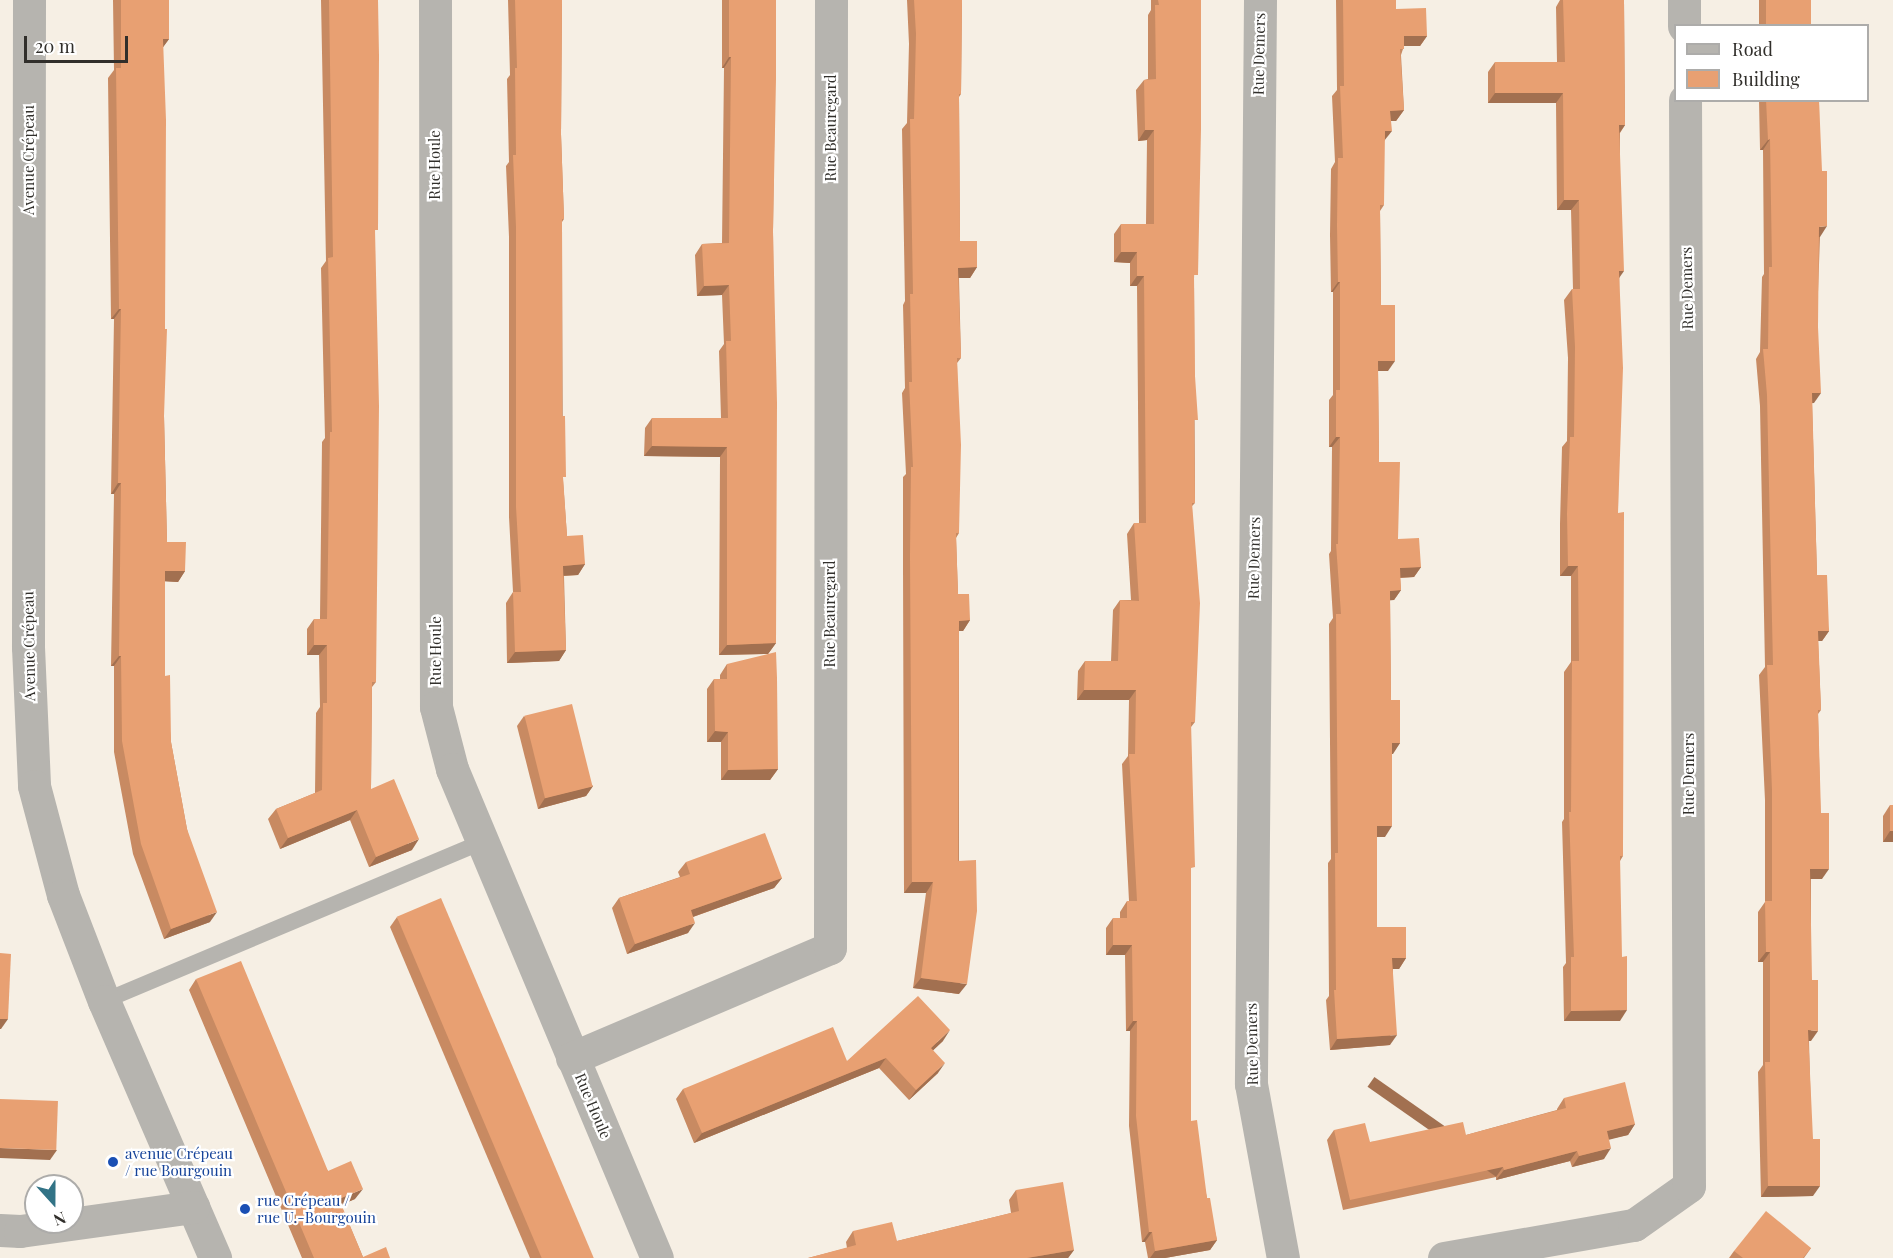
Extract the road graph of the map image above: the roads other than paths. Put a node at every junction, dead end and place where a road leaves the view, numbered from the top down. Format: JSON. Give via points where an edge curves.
{"nodes":[{"id":1,"x":29,"y":0,"type":"edge"},
{"id":2,"x":435,"y":0,"type":"edge"},
{"id":3,"x":831,"y":0,"type":"edge"},
{"id":4,"x":1260,"y":0,"type":"edge"},
{"id":5,"x":1684,"y":0,"type":"edge"},
{"id":6,"x":1684,"y":24,"type":"edge"},
{"id":7,"x":1685,"y":102,"type":"edge"},
{"id":8,"x":483,"y":842,"type":"junction"},
{"id":9,"x":104,"y":1001,"type":"junction"},
{"id":10,"x":572,"y":1058,"type":"junction"},
{"id":11,"x":194,"y":1207,"type":"junction"},
{"id":12,"x":0,"y":1230,"type":"edge"},
{"id":13,"x":214,"y":1258,"type":"edge"},
{"id":14,"x":657,"y":1258,"type":"edge"},
{"id":15,"x":1283,"y":1258,"type":"edge"},
{"id":16,"x":1444,"y":1258,"type":"edge"}],
"edges":[{"from":1,"to":9,"type":"street","name":"Avenue Crépeau","via":[[28,647],[34,786],[63,895]]},
{"from":2,"to":8,"type":"street","name":"Rue Houle","via":[[436,707],[452,769]]},
{"from":3,"to":10,"type":"street","name":"Rue Beauregard","via":[[830,948]]},
{"from":4,"to":15,"type":"street","name":"Rue Demers","via":[[1251,1084]]},
{"from":5,"to":6,"type":"street"},
{"from":7,"to":16,"type":"street","name":"Rue Demers","via":[[1689,1186],[1634,1225]]},
{"from":8,"to":9,"type":"lane"},
{"from":8,"to":10,"type":"street","name":"Rue Houle"},
{"from":9,"to":11,"type":"street","name":"Avenue Crépeau"},
{"from":10,"to":14,"type":"street","name":"Rue Houle"},
{"from":11,"to":12,"type":"street","via":[[20,1231]]},
{"from":11,"to":13,"type":"street","name":"Avenue Crépeau"}]}
